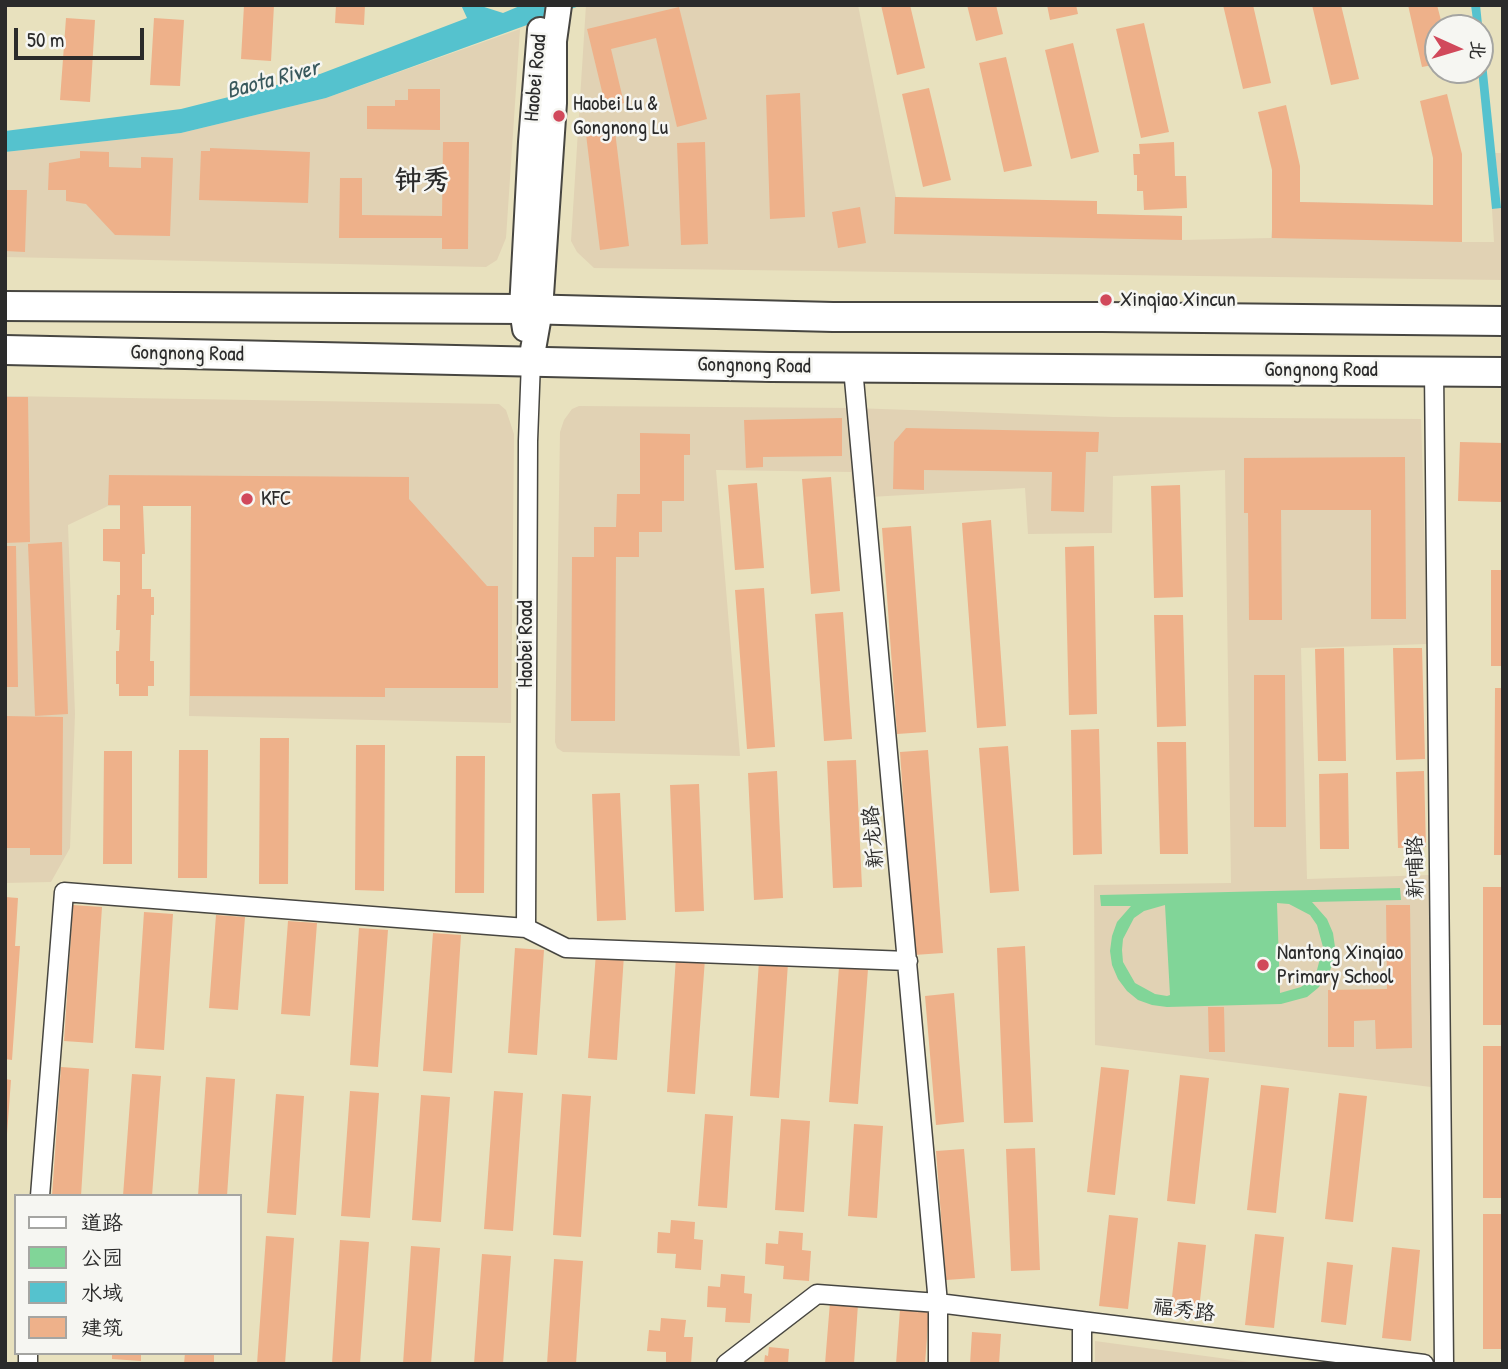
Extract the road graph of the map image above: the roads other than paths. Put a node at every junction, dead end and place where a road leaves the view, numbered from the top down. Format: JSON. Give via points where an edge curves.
{"nodes":[{"id":1,"x":543,"y":5,"type":"edge"},
{"id":2,"x":559,"y":5,"type":"edge"},
{"id":3,"x":547,"y":41,"type":"junction"},
{"id":4,"x":5,"y":306,"type":"edge"},
{"id":5,"x":531,"y":309,"type":"junction"},
{"id":6,"x":1503,"y":321,"type":"edge"},
{"id":7,"x":5,"y":350,"type":"edge"},
{"id":8,"x":531,"y":361,"type":"junction"},
{"id":9,"x":853,"y":368,"type":"junction"},
{"id":10,"x":1434,"y":370,"type":"junction"},
{"id":11,"x":1503,"y":372,"type":"edge"},
{"id":12,"x":526,"y":928,"type":"junction"},
{"id":13,"x":908,"y":961,"type":"junction"},
{"id":14,"x":40,"y":1194,"type":"edge"},
{"id":15,"x":938,"y":1303,"type":"junction"},
{"id":16,"x":1082,"y":1321,"type":"junction"},
{"id":17,"x":726,"y":1364,"type":"edge"},
{"id":18,"x":938,"y":1364,"type":"edge"},
{"id":19,"x":1082,"y":1364,"type":"edge"},
{"id":20,"x":1424,"y":1364,"type":"edge"},
{"id":21,"x":1444,"y":1364,"type":"edge"}],
"edges":[{"from":1,"to":3,"type":"street","name":"Haobei Road"},
{"from":2,"to":3,"type":"street","name":"Haobei Road"},
{"from":3,"to":5,"type":"street","name":"Haobei Road","via":[[554,103]]},
{"from":4,"to":5,"type":"main road"},
{"from":5,"to":6,"type":"main road","via":[[833,317]]},
{"from":5,"to":8,"type":"street","name":"Haobei Road"},
{"from":7,"to":8,"type":"main road","name":"Gongnong Road"},
{"from":8,"to":9,"type":"main road","name":"Gongnong Road"},
{"from":8,"to":12,"type":"street","name":"Haobei Road"},
{"from":9,"to":10,"type":"main road","name":"Gongnong Road"},
{"from":9,"to":13,"type":"street","name":"新龙路"},
{"from":10,"to":11,"type":"main road","name":"Gongnong Road"},
{"from":10,"to":21,"type":"street","name":"新哺路"},
{"from":12,"to":13,"type":"street","via":[[566,948]]},
{"from":12,"to":14,"type":"street","via":[[64,892]]},
{"from":13,"to":15,"type":"street","name":"新龙路"},
{"from":15,"to":16,"type":"street","name":"福秀路"},
{"from":15,"to":17,"type":"street","name":"福秀路","via":[[817,1294]]},
{"from":15,"to":18,"type":"street","name":"新龙路"},
{"from":16,"to":19,"type":"street"},
{"from":16,"to":20,"type":"street","name":"福秀路"}]}
